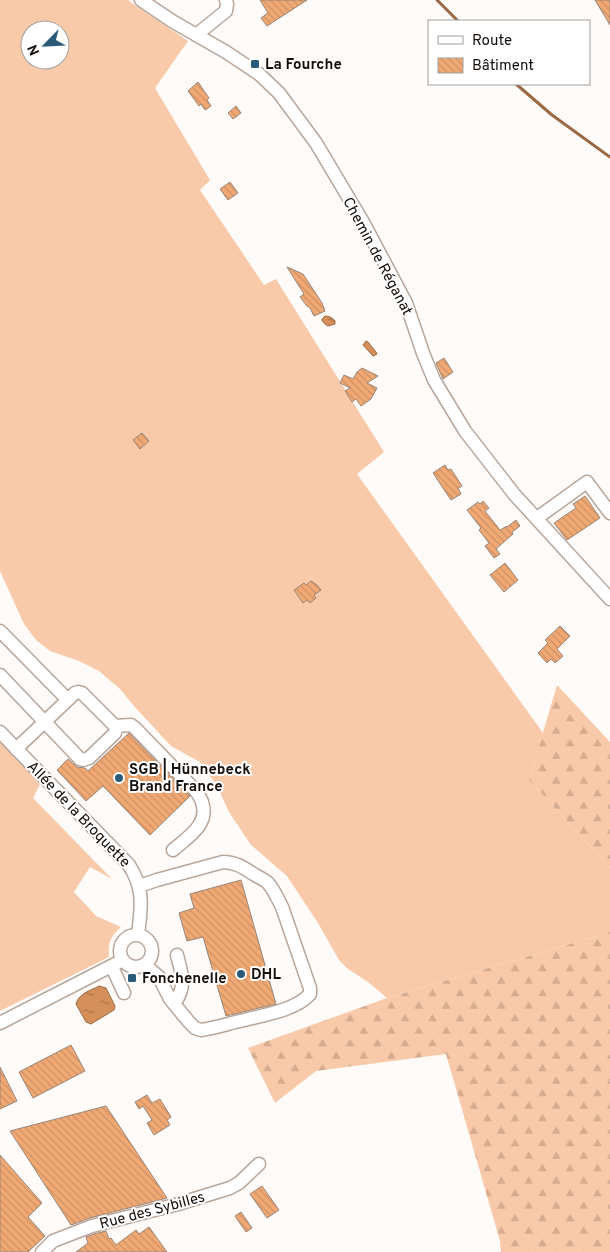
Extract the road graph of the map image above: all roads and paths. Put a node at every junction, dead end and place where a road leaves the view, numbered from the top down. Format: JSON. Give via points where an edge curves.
{"nodes":[{"id":1,"x":141,"y":0,"type":"edge"},
{"id":2,"x":226,"y":0,"type":"edge"},
{"id":3,"x":196,"y":34,"type":"junction"},
{"id":4,"x":610,"y":513,"type":"edge"},
{"id":5,"x":537,"y":518,"type":"junction"},
{"id":6,"x":610,"y":599,"type":"edge"},
{"id":7,"x":0,"y":630,"type":"edge"},
{"id":8,"x":0,"y":675,"type":"edge"},
{"id":9,"x":68,"y":700,"type":"junction"},
{"id":10,"x":44,"y":722,"type":"junction"},
{"id":11,"x":115,"y":726,"type":"junction"},
{"id":12,"x":0,"y":732,"type":"edge"},
{"id":13,"x":16,"y":749,"type":"junction"},
{"id":14,"x":173,"y":850,"type":"dead end"},
{"id":15,"x":139,"y":886,"type":"junction"},
{"id":16,"x":138,"y":935,"type":"junction"},
{"id":17,"x":176,"y":955,"type":"dead end"},
{"id":18,"x":117,"y":963,"type":"junction"},
{"id":19,"x":145,"y":965,"type":"junction"},
{"id":20,"x":124,"y":993,"type":"dead end"},
{"id":21,"x":174,"y":1004,"type":"junction"},
{"id":22,"x":0,"y":1023,"type":"edge"},
{"id":23,"x":259,"y":1164,"type":"dead end"},
{"id":24,"x":42,"y":1252,"type":"edge"}],
"edges":[{"from":1,"to":3,"type":"street","name":"Chemin de Réganat"},
{"from":2,"to":3,"type":"street","via":[[226,11]]},
{"from":3,"to":5,"type":"street","name":"Chemin de Réganat","via":[[259,74],[279,93],[316,144],[406,303],[434,380],[466,431],[514,494]]},
{"from":4,"to":5,"type":"street","via":[[587,482]]},
{"from":5,"to":6,"type":"street","name":"Chemin de Réganat"},
{"from":7,"to":9,"type":"street"},
{"from":8,"to":10,"type":"street"},
{"from":9,"to":10,"type":"street"},
{"from":9,"to":11,"type":"street","via":[[75,693],[82,693]]},
{"from":10,"to":11,"type":"street","via":[[83,760],[115,732]]},
{"from":10,"to":13,"type":"street"},
{"from":11,"to":14,"type":"street","via":[[131,725],[135,728],[196,791],[202,802],[204,813],[198,828]]},
{"from":12,"to":13,"type":"street","name":"Allée de la Broquette"},
{"from":13,"to":15,"type":"street","name":"Allée de la Broquette","via":[[129,865]]},
{"from":15,"to":16,"type":"street","name":"Allée de la Broquette"},
{"from":15,"to":21,"type":"street","via":[[223,862],[245,868],[267,882],[277,895],[310,988],[306,998],[290,1007],[201,1030],[195,1028]]},
{"from":16,"to":18,"type":"street","via":[[127,938]]},
{"from":16,"to":19,"type":"street","via":[[151,945],[152,956]]},
{"from":17,"to":21,"type":"street","via":[[183,986]]},
{"from":18,"to":19,"type":"street"},
{"from":18,"to":20,"type":"street"},
{"from":18,"to":22,"type":"street"},
{"from":19,"to":21,"type":"street","via":[[159,977]]},
{"from":23,"to":24,"type":"street","name":"Rue des Sybilles","via":[[230,1188],[92,1226],[53,1241]]}]}
